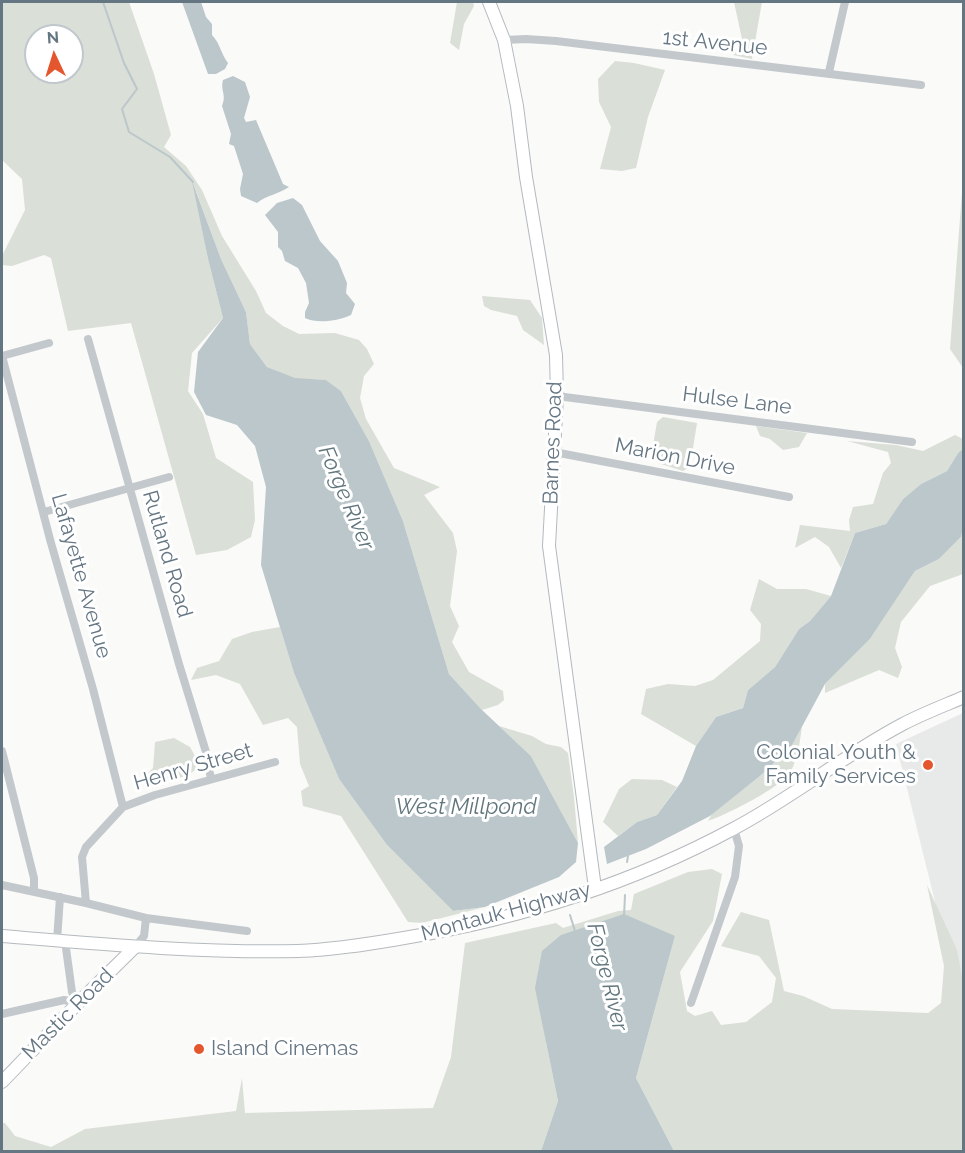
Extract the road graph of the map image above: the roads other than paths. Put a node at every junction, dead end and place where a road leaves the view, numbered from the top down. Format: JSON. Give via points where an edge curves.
{"nodes":[{"id":1,"x":489,"y":2,"type":"edge"},
{"id":2,"x":845,"y":2,"type":"edge"},
{"id":3,"x":504,"y":40,"type":"junction"},
{"id":4,"x":829,"y":72,"type":"junction"},
{"id":5,"x":921,"y":85,"type":"dead end"},
{"id":6,"x":88,"y":339,"type":"dead end"},
{"id":7,"x":49,"y":343,"type":"dead end"},
{"id":8,"x":2,"y":356,"type":"edge"},
{"id":9,"x":557,"y":396,"type":"junction"},
{"id":10,"x":912,"y":441,"type":"dead end"},
{"id":11,"x":554,"y":452,"type":"junction"},
{"id":12,"x":169,"y":477,"type":"dead end"},
{"id":13,"x":130,"y":488,"type":"junction"},
{"id":14,"x":789,"y":497,"type":"dead end"},
{"id":15,"x":44,"y":512,"type":"junction"},
{"id":16,"x":963,"y":697,"type":"edge"},
{"id":17,"x":2,"y":751,"type":"edge"},
{"id":18,"x":275,"y":762,"type":"dead end"},
{"id":19,"x":211,"y":779,"type":"junction"},
{"id":20,"x":123,"y":807,"type":"junction"},
{"id":21,"x":734,"y":829,"type":"junction"},
{"id":22,"x":2,"y":885,"type":"edge"},
{"id":23,"x":596,"y":888,"type":"junction"},
{"id":24,"x":34,"y":892,"type":"junction"},
{"id":25,"x":60,"y":897,"type":"junction"},
{"id":26,"x":86,"y":903,"type":"junction"},
{"id":27,"x":146,"y":918,"type":"junction"},
{"id":28,"x":247,"y":931,"type":"dead end"},
{"id":29,"x":2,"y":936,"type":"edge"},
{"id":30,"x":61,"y":941,"type":"junction"},
{"id":31,"x":135,"y":947,"type":"junction"},
{"id":32,"x":78,"y":1002,"type":"junction"},
{"id":33,"x":691,"y":1003,"type":"dead end"},
{"id":34,"x":2,"y":1014,"type":"edge"},
{"id":35,"x":2,"y":1082,"type":"edge"}],
"edges":[{"from":1,"to":3,"type":"main road","name":"Barnes Road"},
{"from":2,"to":4,"type":"street"},
{"from":3,"to":4,"type":"street","name":"1st Avenue","via":[[556,41]]},
{"from":3,"to":9,"type":"main road","name":"Barnes Road","via":[[555,352]]},
{"from":4,"to":5,"type":"street","name":"1st Avenue"},
{"from":6,"to":13,"type":"street","name":"Rutland Road"},
{"from":7,"to":8,"type":"street"},
{"from":8,"to":15,"type":"street","name":"Lafayette Avenue"},
{"from":9,"to":10,"type":"street","name":"Hulse Lane"},
{"from":9,"to":11,"type":"main road","name":"Barnes Road"},
{"from":11,"to":14,"type":"street","name":"Marion Drive"},
{"from":11,"to":23,"type":"main road","name":"Barnes Road","via":[[549,546]]},
{"from":12,"to":13,"type":"street"},
{"from":13,"to":15,"type":"street"},
{"from":13,"to":19,"type":"street","name":"Rutland Road"},
{"from":15,"to":20,"type":"street","name":"Lafayette Avenue"},
{"from":16,"to":21,"type":"main road","name":"Montauk Highway","via":[[901,725]]},
{"from":17,"to":24,"type":"street","via":[[34,878]]},
{"from":18,"to":19,"type":"street","name":"Henry Street"},
{"from":19,"to":20,"type":"street","name":"Henry Street"},
{"from":20,"to":26,"type":"street","name":"Henry Street","via":[[86,847],[82,857]]},
{"from":21,"to":23,"type":"main road","name":"Montauk Highway","via":[[658,865]]},
{"from":21,"to":33,"type":"street","via":[[739,846],[735,877]]},
{"from":22,"to":24,"type":"street"},
{"from":23,"to":31,"type":"main road","name":"Montauk Highway","via":[[491,921],[369,944],[299,951]]},
{"from":24,"to":25,"type":"street"},
{"from":25,"to":26,"type":"street"},
{"from":25,"to":30,"type":"street"},
{"from":26,"to":27,"type":"street"},
{"from":27,"to":28,"type":"street"},
{"from":27,"to":31,"type":"street","via":[[144,936]]},
{"from":29,"to":30,"type":"main road","name":"Montauk Highway"},
{"from":30,"to":31,"type":"main road","name":"Montauk Highway"},
{"from":30,"to":32,"type":"street","via":[[72,992]]},
{"from":31,"to":32,"type":"main road","name":"Mastic Road"},
{"from":32,"to":34,"type":"street","via":[[64,1000]]},
{"from":32,"to":35,"type":"main road","name":"Mastic Road"}]}
